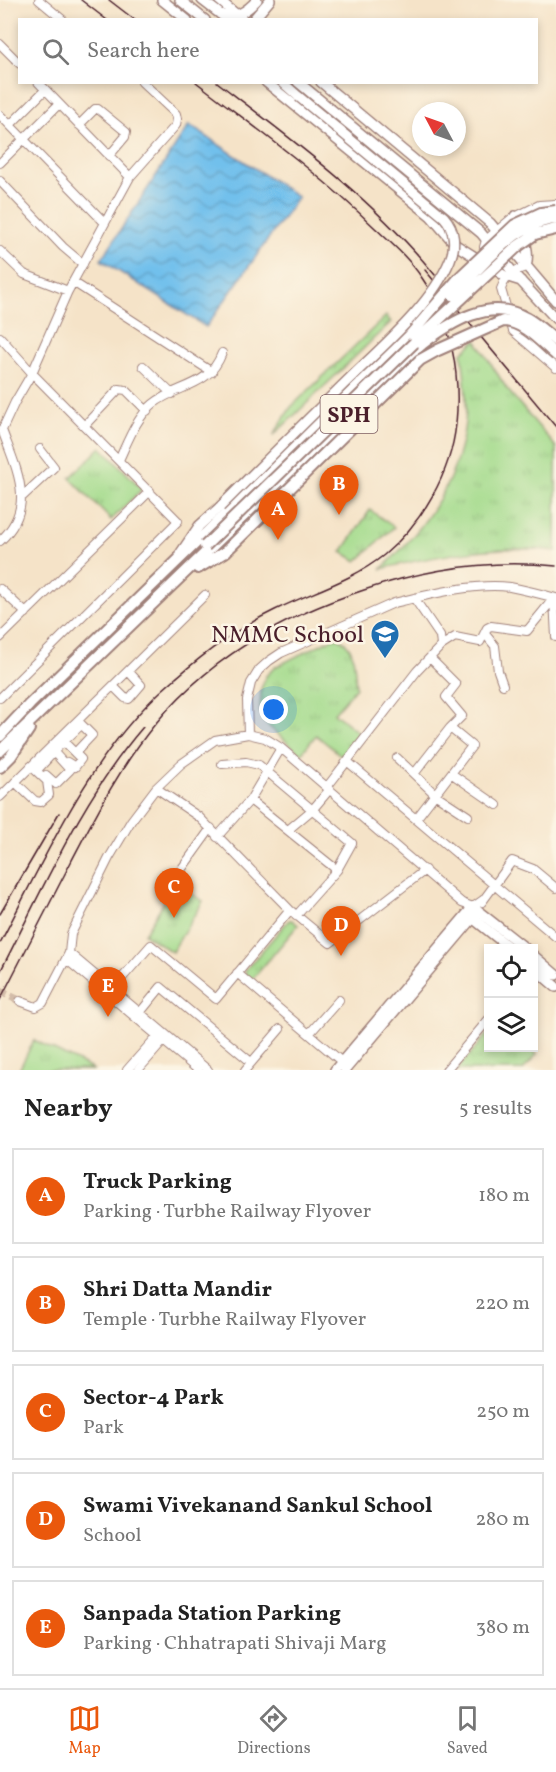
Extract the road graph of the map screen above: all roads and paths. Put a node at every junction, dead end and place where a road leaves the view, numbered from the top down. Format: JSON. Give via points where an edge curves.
{"nodes":[{"id":1,"x":39,"y":0,"type":"edge"},
{"id":2,"x":162,"y":0,"type":"edge"},
{"id":3,"x":202,"y":0,"type":"edge"},
{"id":4,"x":219,"y":0,"type":"edge"},
{"id":5,"x":270,"y":0,"type":"edge"},
{"id":6,"x":183,"y":2,"type":"edge"},
{"id":7,"x":259,"y":9,"type":"edge"},
{"id":8,"x":224,"y":10,"type":"junction"},
{"id":9,"x":61,"y":18,"type":"edge"},
{"id":10,"x":184,"y":18,"type":"edge"},
{"id":11,"x":203,"y":18,"type":"edge"},
{"id":12,"x":237,"y":18,"type":"edge"},
{"id":13,"x":0,"y":44,"type":"edge"},
{"id":14,"x":18,"y":62,"type":"edge"},
{"id":15,"x":40,"y":84,"type":"edge"},
{"id":16,"x":144,"y":84,"type":"edge"},
{"id":17,"x":268,"y":84,"type":"edge"},
{"id":18,"x":277,"y":84,"type":"edge"},
{"id":19,"x":284,"y":84,"type":"edge"},
{"id":20,"x":299,"y":84,"type":"edge"},
{"id":21,"x":323,"y":84,"type":"edge"},
{"id":22,"x":45,"y":90,"type":"junction"},
{"id":23,"x":286,"y":98,"type":"junction"},
{"id":24,"x":59,"y":105,"type":"junction"},
{"id":25,"x":0,"y":115,"type":"edge"},
{"id":26,"x":9,"y":125,"type":"junction"},
{"id":27,"x":79,"y":125,"type":"junction"},
{"id":28,"x":24,"y":140,"type":"junction"},
{"id":29,"x":109,"y":156,"type":"junction"},
{"id":30,"x":0,"y":163,"type":"edge"},
{"id":31,"x":130,"y":177,"type":"junction"},
{"id":32,"x":2,"y":186,"type":"edge"},
{"id":33,"x":556,"y":204,"type":"edge"},
{"id":34,"x":556,"y":211,"type":"edge"},
{"id":35,"x":515,"y":216,"type":"junction"},
{"id":36,"x":556,"y":219,"type":"edge"},
{"id":37,"x":105,"y":223,"type":"junction"},
{"id":38,"x":556,"y":229,"type":"edge"},
{"id":39,"x":497,"y":231,"type":"junction"},
{"id":40,"x":486,"y":240,"type":"junction"},
{"id":41,"x":0,"y":251,"type":"edge"},
{"id":42,"x":83,"y":264,"type":"junction"},
{"id":43,"x":490,"y":266,"type":"junction"},
{"id":44,"x":526,"y":267,"type":"junction"},
{"id":45,"x":510,"y":275,"type":"junction"},
{"id":46,"x":73,"y":282,"type":"junction"},
{"id":47,"x":68,"y":291,"type":"junction"},
{"id":48,"x":556,"y":301,"type":"edge"},
{"id":49,"x":556,"y":319,"type":"edge"},
{"id":50,"x":411,"y":334,"type":"junction"},
{"id":51,"x":0,"y":337,"type":"edge"},
{"id":52,"x":556,"y":341,"type":"edge"},
{"id":53,"x":222,"y":353,"type":"dead end"},
{"id":54,"x":556,"y":355,"type":"edge"},
{"id":55,"x":143,"y":366,"type":"dead end"},
{"id":56,"x":556,"y":368,"type":"edge"},
{"id":57,"x":212,"y":372,"type":"junction"},
{"id":58,"x":32,"y":373,"type":"junction"},
{"id":59,"x":172,"y":394,"type":"junction"},
{"id":60,"x":147,"y":411,"type":"junction"},
{"id":61,"x":85,"y":425,"type":"junction"},
{"id":62,"x":1,"y":429,"type":"edge"},
{"id":63,"x":40,"y":449,"type":"dead end"},
{"id":64,"x":119,"y":460,"type":"junction"},
{"id":65,"x":150,"y":491,"type":"junction"},
{"id":66,"x":22,"y":496,"type":"junction"},
{"id":67,"x":0,"y":541,"type":"edge"},
{"id":68,"x":198,"y":562,"type":"junction"},
{"id":69,"x":171,"y":568,"type":"junction"},
{"id":70,"x":180,"y":579,"type":"junction"},
{"id":71,"x":0,"y":589,"type":"edge"},
{"id":72,"x":206,"y":595,"type":"dead end"},
{"id":73,"x":414,"y":598,"type":"junction"},
{"id":74,"x":555,"y":598,"type":"edge"},
{"id":75,"x":26,"y":613,"type":"junction"},
{"id":76,"x":485,"y":634,"type":"junction"},
{"id":77,"x":556,"y":637,"type":"edge"},
{"id":78,"x":0,"y":638,"type":"edge"},
{"id":79,"x":441,"y":646,"type":"junction"},
{"id":80,"x":430,"y":658,"type":"junction"},
{"id":81,"x":128,"y":671,"type":"junction"},
{"id":82,"x":503,"y":685,"type":"dead end"},
{"id":83,"x":113,"y":686,"type":"junction"},
{"id":84,"x":0,"y":698,"type":"edge"},
{"id":85,"x":30,"y":704,"type":"junction"},
{"id":86,"x":40,"y":714,"type":"junction"},
{"id":87,"x":80,"y":723,"type":"junction"},
{"id":88,"x":0,"y":724,"type":"edge"},
{"id":89,"x":450,"y":728,"type":"junction"},
{"id":90,"x":248,"y":734,"type":"junction"},
{"id":91,"x":0,"y":736,"type":"edge"},
{"id":92,"x":62,"y":740,"type":"junction"},
{"id":93,"x":281,"y":748,"type":"junction"},
{"id":94,"x":2,"y":749,"type":"edge"},
{"id":95,"x":53,"y":749,"type":"junction"},
{"id":96,"x":75,"y":753,"type":"junction"},
{"id":97,"x":397,"y":758,"type":"dead end"},
{"id":98,"x":348,"y":762,"type":"junction"},
{"id":99,"x":222,"y":764,"type":"dead end"},
{"id":100,"x":35,"y":766,"type":"junction"},
{"id":101,"x":0,"y":767,"type":"edge"},
{"id":102,"x":268,"y":771,"type":"junction"},
{"id":103,"x":414,"y":774,"type":"junction"},
{"id":104,"x":452,"y":774,"type":"junction"},
{"id":105,"x":15,"y":782,"type":"junction"},
{"id":106,"x":156,"y":788,"type":"junction"},
{"id":107,"x":328,"y":788,"type":"junction"},
{"id":108,"x":436,"y":795,"type":"junction"},
{"id":109,"x":0,"y":797,"type":"edge"},
{"id":110,"x":250,"y":800,"type":"junction"},
{"id":111,"x":497,"y":806,"type":"dead end"},
{"id":112,"x":313,"y":809,"type":"junction"},
{"id":113,"x":468,"y":816,"type":"dead end"},
{"id":114,"x":416,"y":819,"type":"junction"},
{"id":115,"x":211,"y":828,"type":"junction"},
{"id":116,"x":288,"y":830,"type":"junction"},
{"id":117,"x":218,"y":837,"type":"junction"},
{"id":118,"x":337,"y":870,"type":"junction"},
{"id":119,"x":425,"y":870,"type":"junction"},
{"id":120,"x":178,"y":874,"type":"dead end"},
{"id":121,"x":494,"y":885,"type":"junction"},
{"id":122,"x":556,"y":888,"type":"edge"},
{"id":123,"x":473,"y":912,"type":"junction"},
{"id":124,"x":293,"y":913,"type":"junction"},
{"id":125,"x":556,"y":937,"type":"edge"},
{"id":126,"x":506,"y":944,"type":"edge"},
{"id":127,"x":519,"y":944,"type":"edge"},
{"id":128,"x":68,"y":956,"type":"junction"},
{"id":129,"x":538,"y":965,"type":"edge"},
{"id":130,"x":538,"y":966,"type":"edge"},
{"id":131,"x":237,"y":973,"type":"junction"},
{"id":132,"x":556,"y":975,"type":"edge"},
{"id":133,"x":556,"y":987,"type":"edge"},
{"id":134,"x":111,"y":992,"type":"junction"},
{"id":135,"x":339,"y":1000,"type":"dead end"},
{"id":136,"x":20,"y":1001,"type":"tunnel mouth"},
{"id":137,"x":138,"y":1015,"type":"junction"},
{"id":138,"x":484,"y":1026,"type":"edge"},
{"id":139,"x":280,"y":1029,"type":"dead end"},
{"id":140,"x":309,"y":1034,"type":"junction"},
{"id":141,"x":162,"y":1036,"type":"junction"},
{"id":142,"x":251,"y":1062,"type":"junction"},
{"id":143,"x":343,"y":1066,"type":"edge"},
{"id":144,"x":141,"y":1069,"type":"edge"},
{"id":145,"x":127,"y":1070,"type":"edge"},
{"id":146,"x":198,"y":1070,"type":"edge"},
{"id":147,"x":208,"y":1070,"type":"edge"},
{"id":148,"x":245,"y":1070,"type":"edge"},
{"id":149,"x":335,"y":1070,"type":"edge"},
{"id":150,"x":446,"y":1070,"type":"edge"}],
"edges":[{"from":1,"to":9,"type":"street"},
{"from":2,"to":10,"type":"main road"},
{"from":3,"to":8,"type":"main road"},
{"from":4,"to":8,"type":"main road"},
{"from":5,"to":7,"type":"main road"},
{"from":6,"to":11,"type":"main road"},
{"from":7,"to":8,"type":"main road"},
{"from":7,"to":12,"type":"main road"},
{"from":8,"to":12,"type":"main road"},
{"from":13,"to":14,"type":"street"},
{"from":15,"to":22,"type":"street"},
{"from":16,"to":31,"type":"street","via":[[172,109],[177,119],[172,131]]},
{"from":17,"to":23,"type":"main road"},
{"from":18,"to":23,"type":"main road"},
{"from":19,"to":69,"type":"main road","bridge":true,"via":[[444,217],[453,232],[453,251],[437,282],[404,326],[200,526]]},
{"from":20,"to":40,"type":"main road"},
{"from":21,"to":39,"type":"main road"},
{"from":22,"to":24,"type":"street"},
{"from":22,"to":26,"type":"street"},
{"from":23,"to":43,"type":"main road","via":[[431,216],[456,245]]},
{"from":24,"to":27,"type":"street"},
{"from":24,"to":28,"type":"street"},
{"from":25,"to":26,"type":"street"},
{"from":26,"to":28,"type":"street"},
{"from":27,"to":29,"type":"street"},
{"from":27,"to":29,"type":"street","via":[[98,109],[126,132]]},
{"from":28,"to":30,"type":"street"},
{"from":28,"to":37,"type":"street"},
{"from":29,"to":31,"type":"street"},
{"from":31,"to":37,"type":"street"},
{"from":32,"to":42,"type":"street"},
{"from":33,"to":35,"type":"street","via":[[539,205]]},
{"from":34,"to":50,"type":"highway","bridge":true,"via":[[515,225],[460,278]]},
{"from":35,"to":39,"type":"street"},
{"from":35,"to":44,"type":"main road","via":[[527,246]]},
{"from":36,"to":50,"type":"highway","number":"SPH","bridge":true,"via":[[543,220],[520,231]]},
{"from":37,"to":42,"type":"street"},
{"from":38,"to":68,"type":"highway","bridge":true,"via":[[535,234],[518,246],[205,546]]},
{"from":39,"to":40,"type":"street"},
{"from":39,"to":44,"type":"main road"},
{"from":40,"to":43,"type":"street"},
{"from":40,"to":45,"type":"main road"},
{"from":41,"to":47,"type":"street","via":[[24,274]]},
{"from":42,"to":46,"type":"street"},
{"from":43,"to":45,"type":"main road"},
{"from":44,"to":45,"type":"street"},
{"from":44,"to":48,"type":"main road"},
{"from":45,"to":49,"type":"main road","via":[[521,281]]},
{"from":45,"to":56,"type":"street","via":[[501,289],[513,331]]},
{"from":46,"to":47,"type":"street"},
{"from":46,"to":57,"type":"street"},
{"from":47,"to":58,"type":"street"},
{"from":50,"to":69,"type":"highway","number":"SPH"},
{"from":51,"to":58,"type":"street"},
{"from":52,"to":68,"type":"highway","number":"SPH","bridge":true,"via":[[525,317],[489,310],[435,334]]},
{"from":53,"to":57,"type":"street"},
{"from":54,"to":70,"type":"highway","bridge":true,"via":[[531,333],[503,321],[426,357],[225,552]]},
{"from":55,"to":59,"type":"street"},
{"from":57,"to":59,"type":"street"},
{"from":58,"to":61,"type":"street"},
{"from":58,"to":62,"type":"street"},
{"from":59,"to":60,"type":"street"},
{"from":60,"to":61,"type":"street","via":[[126,390],[119,389]]},
{"from":60,"to":64,"type":"street"},
{"from":61,"to":64,"type":"street"},
{"from":62,"to":66,"type":"street"},
{"from":63,"to":66,"type":"street","via":[[54,467]]},
{"from":64,"to":65,"type":"street"},
{"from":65,"to":75,"type":"street"},
{"from":65,"to":84,"type":"street","via":[[178,521]]},
{"from":66,"to":67,"type":"street","via":[[22,509],[10,532]]},
{"from":68,"to":70,"type":"highway","number":"SPH"},
{"from":69,"to":85,"type":"highway","number":"SPH"},
{"from":70,"to":86,"type":"highway","number":"SPH"},
{"from":71,"to":75,"type":"street"},
{"from":72,"to":81,"type":"street"},
{"from":73,"to":74,"type":"street","via":[[488,586]]},
{"from":73,"to":79,"type":"street","via":[[440,636]]},
{"from":73,"to":90,"type":"street","via":[[394,603],[269,661],[251,683]]},
{"from":74,"to":76,"type":"street","via":[[527,631],[491,626]]},
{"from":74,"to":77,"type":"street"},
{"from":75,"to":78,"type":"street"},
{"from":76,"to":79,"type":"street","via":[[480,642],[455,638]]},
{"from":76,"to":82,"type":"street","via":[[495,646]]},
{"from":79,"to":80,"type":"street"},
{"from":80,"to":89,"type":"street","via":[[456,684],[446,697],[462,716]]},
{"from":80,"to":98,"type":"street"},
{"from":81,"to":83,"type":"street"},
{"from":81,"to":83,"type":"street","via":[[141,685],[129,699]]},
{"from":83,"to":87,"type":"street"},
{"from":85,"to":88,"type":"highway"},
{"from":85,"to":91,"type":"highway","number":"SPH"},
{"from":86,"to":94,"type":"highway","number":"SPH"},
{"from":86,"to":101,"type":"highway"},
{"from":87,"to":92,"type":"street"},
{"from":87,"to":96,"type":"street","via":[[92,736]]},
{"from":89,"to":103,"type":"street"},
{"from":89,"to":104,"type":"street","via":[[472,746]]},
{"from":90,"to":93,"type":"street"},
{"from":90,"to":106,"type":"street","via":[[215,740]]},
{"from":92,"to":95,"type":"street"},
{"from":92,"to":96,"type":"street"},
{"from":93,"to":102,"type":"street"},
{"from":93,"to":107,"type":"street"},
{"from":95,"to":96,"type":"street","via":[[75,767],[81,759]]},
{"from":95,"to":100,"type":"street"},
{"from":95,"to":100,"type":"street","via":[[70,771],[56,784]]},
{"from":97,"to":103,"type":"street"},
{"from":98,"to":107,"type":"street"},
{"from":98,"to":114,"type":"street"},
{"from":99,"to":102,"type":"street","via":[[246,762]]},
{"from":100,"to":105,"type":"street"},
{"from":100,"to":105,"type":"street","via":[[48,786],[49,795],[41,802]]},
{"from":102,"to":110,"type":"street"},
{"from":102,"to":112,"type":"street"},
{"from":103,"to":108,"type":"street"},
{"from":104,"to":108,"type":"street"},
{"from":104,"to":111,"type":"street"},
{"from":105,"to":109,"type":"street"},
{"from":106,"to":115,"type":"street"},
{"from":106,"to":128,"type":"street","via":[[109,858],[71,934]]},
{"from":107,"to":112,"type":"street"},
{"from":107,"to":119,"type":"street"},
{"from":108,"to":113,"type":"street"},
{"from":108,"to":114,"type":"street"},
{"from":110,"to":116,"type":"street"},
{"from":110,"to":117,"type":"street"},
{"from":112,"to":116,"type":"street"},
{"from":112,"to":118,"type":"street","via":[[352,843]]},
{"from":114,"to":121,"type":"street"},
{"from":115,"to":117,"type":"street"},
{"from":115,"to":120,"type":"street"},
{"from":116,"to":118,"type":"street"},
{"from":117,"to":124,"type":"street"},
{"from":118,"to":124,"type":"street"},
{"from":119,"to":123,"type":"street"},
{"from":119,"to":124,"type":"street","via":[[330,943]]},
{"from":121,"to":122,"type":"street","via":[[512,861],[533,869]]},
{"from":121,"to":123,"type":"street"},
{"from":121,"to":125,"type":"street"},
{"from":123,"to":126,"type":"main road"},
{"from":123,"to":127,"type":"main road"},
{"from":123,"to":143,"type":"main road"},
{"from":124,"to":131,"type":"street"},
{"from":128,"to":134,"type":"street"},
{"from":128,"to":136,"type":"street","via":[[40,1006]]},
{"from":129,"to":132,"type":"main road"},
{"from":130,"to":133,"type":"main road"},
{"from":131,"to":134,"type":"street","via":[[216,999],[151,945]]},
{"from":131,"to":140,"type":"street"},
{"from":134,"to":137,"type":"street"},
{"from":135,"to":140,"type":"street"},
{"from":137,"to":141,"type":"street"},
{"from":137,"to":142,"type":"street","via":[[161,987]]},
{"from":138,"to":150,"type":"street"},
{"from":139,"to":142,"type":"street"},
{"from":140,"to":143,"type":"street"},
{"from":141,"to":144,"type":"street"},
{"from":141,"to":145,"type":"street"},
{"from":141,"to":146,"type":"street"},
{"from":141,"to":147,"type":"street"},
{"from":142,"to":148,"type":"street"},
{"from":143,"to":149,"type":"main road"}]}
